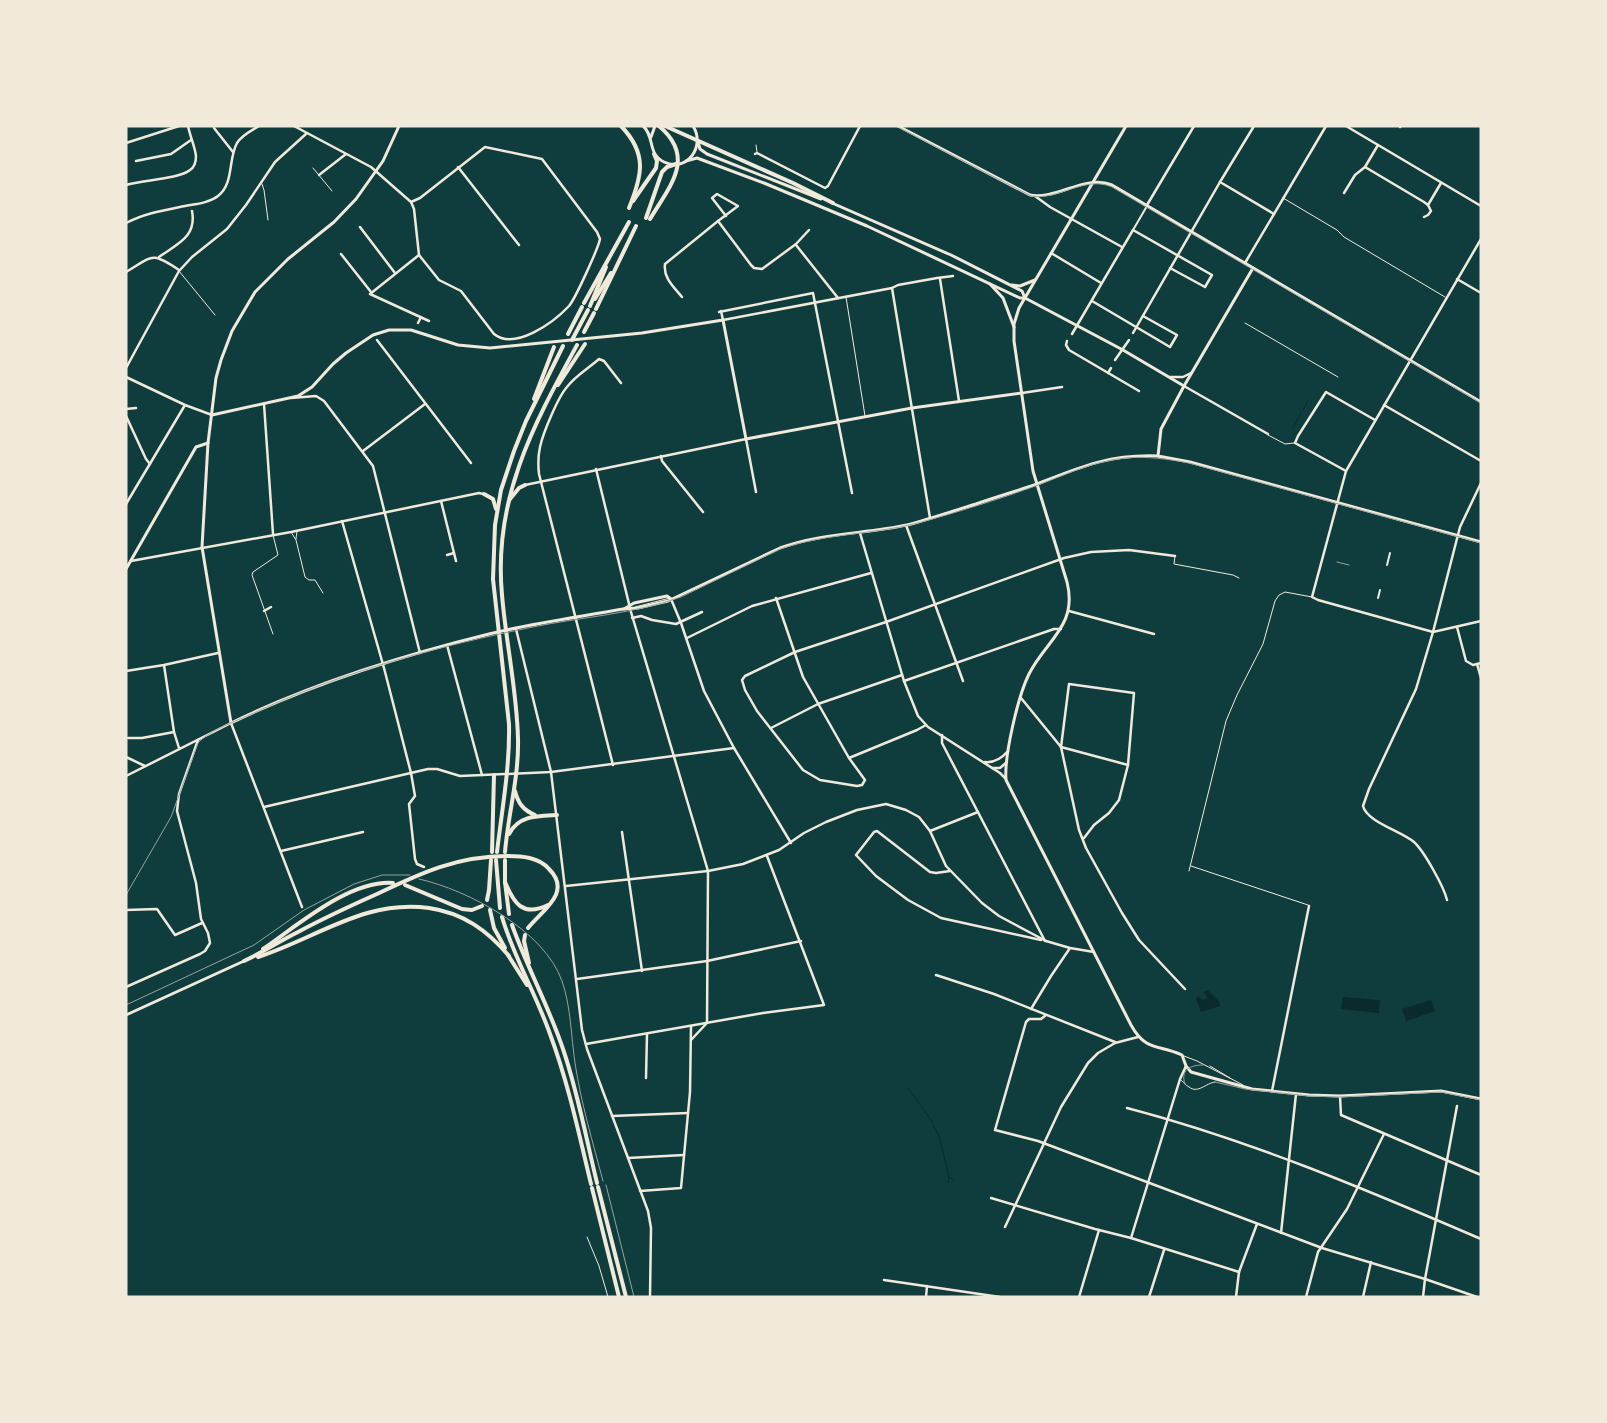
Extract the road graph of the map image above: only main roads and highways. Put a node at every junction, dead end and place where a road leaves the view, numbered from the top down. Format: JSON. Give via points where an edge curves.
{"nodes":[{"id":1,"x":621,"y":126,"type":"edge"},
{"id":2,"x":657,"y":126,"type":"edge"},
{"id":3,"x":665,"y":126,"type":"edge"},
{"id":4,"x":654,"y":154,"type":"road end"},
{"id":5,"x":676,"y":164,"type":"road end"},
{"id":6,"x":833,"y":203,"type":"road end"},
{"id":7,"x":629,"y":222,"type":"dead end"},
{"id":8,"x":636,"y":226,"type":"dead end"},
{"id":9,"x":608,"y":260,"type":"junction"},
{"id":10,"x":617,"y":263,"type":"junction"},
{"id":11,"x":589,"y":308,"type":"junction"},
{"id":12,"x":584,"y":332,"type":"dead end"},
{"id":13,"x":568,"y":334,"type":"dead end"},
{"id":14,"x":572,"y":340,"type":"road end"},
{"id":15,"x":585,"y":344,"type":"dead end"},
{"id":16,"x":577,"y":345,"type":"dead end"},
{"id":17,"x":563,"y":346,"type":"dead end"},
{"id":18,"x":554,"y":347,"type":"dead end"},
{"id":19,"x":549,"y":397,"type":"junction"},
{"id":20,"x":529,"y":416,"type":"junction"},
{"id":21,"x":524,"y":485,"type":"road end"},
{"id":22,"x":484,"y":494,"type":"road end"},
{"id":23,"x":508,"y":500,"type":"junction"},
{"id":24,"x":497,"y":511,"type":"junction"},
{"id":25,"x":494,"y":775,"type":"road end"},
{"id":26,"x":514,"y":788,"type":"junction"},
{"id":27,"x":557,"y":815,"type":"road end"},
{"id":28,"x":537,"y":816,"type":"junction"},
{"id":29,"x":501,"y":819,"type":"junction"},
{"id":30,"x":506,"y":838,"type":"junction"},
{"id":31,"x":493,"y":843,"type":"junction"},
{"id":32,"x":505,"y":852,"type":"dead end"},
{"id":33,"x":504,"y":860,"type":"dead end"},
{"id":34,"x":505,"y":882,"type":"junction"},
{"id":35,"x":392,"y":883,"type":"dead end"},
{"id":36,"x":405,"y":885,"type":"dead end"},
{"id":37,"x":488,"y":901,"type":"dead end"},
{"id":38,"x":550,"y":904,"type":"junction"},
{"id":39,"x":482,"y":906,"type":"dead end"},
{"id":40,"x":500,"y":908,"type":"dead end"},
{"id":41,"x":490,"y":910,"type":"dead end"},
{"id":42,"x":509,"y":914,"type":"dead end"},
{"id":43,"x":502,"y":918,"type":"dead end"},
{"id":44,"x":512,"y":925,"type":"dead end"},
{"id":45,"x":528,"y":928,"type":"dead end"},
{"id":46,"x":525,"y":935,"type":"dead end"},
{"id":47,"x":509,"y":956,"type":"junction"},
{"id":48,"x":244,"y":961,"type":"junction"},
{"id":49,"x":532,"y":975,"type":"junction"},
{"id":50,"x":532,"y":993,"type":"junction"},
{"id":51,"x":619,"y":1297,"type":"edge"},
{"id":52,"x":626,"y":1297,"type":"edge"}],
"edges":[{"from":1,"to":4,"type":"highway","via":[[636,145],[641,164],[629,208],[655,171],[657,162]]},
{"from":2,"to":5,"type":"highway","via":[[670,138],[677,151],[678,164],[675,180],[648,218],[662,172]]},
{"from":3,"to":6,"type":"highway"},
{"from":7,"to":9,"type":"highway"},
{"from":8,"to":10,"type":"highway"},
{"from":9,"to":11,"type":"highway"},
{"from":9,"to":13,"type":"highway"},
{"from":10,"to":11,"type":"highway"},
{"from":10,"to":12,"type":"highway"},
{"from":11,"to":14,"type":"highway"},
{"from":15,"to":19,"type":"highway"},
{"from":16,"to":19,"type":"highway"},
{"from":17,"to":20,"type":"highway"},
{"from":18,"to":20,"type":"highway"},
{"from":19,"to":23,"type":"highway","via":[[526,447]]},
{"from":20,"to":24,"type":"highway","via":[[505,476]]},
{"from":21,"to":23,"type":"highway"},
{"from":22,"to":24,"type":"highway","via":[[493,499]]},
{"from":23,"to":26,"type":"highway","via":[[501,566],[517,715]]},
{"from":24,"to":29,"type":"highway","via":[[493,572],[509,724],[508,768]]},
{"from":25,"to":31,"type":"highway"},
{"from":26,"to":28,"type":"highway","via":[[523,808]]},
{"from":26,"to":30,"type":"highway"},
{"from":27,"to":28,"type":"highway"},
{"from":28,"to":30,"type":"highway","via":[[518,822]]},
{"from":29,"to":31,"type":"highway"},
{"from":29,"to":31,"type":"highway","via":[[494,852]]},
{"from":30,"to":32,"type":"highway"},
{"from":33,"to":34,"type":"highway"},
{"from":34,"to":38,"type":"highway","via":[[514,901],[526,909],[536,910]]},
{"from":34,"to":42,"type":"highway"},
{"from":35,"to":48,"type":"highway","via":[[372,884],[336,900]]},
{"from":36,"to":39,"type":"highway","via":[[462,909],[474,910]]},
{"from":37,"to":40,"type":"highway","via":[[494,860]]},
{"from":38,"to":45,"type":"highway"},
{"from":38,"to":48,"type":"highway","via":[[556,896],[555,878],[550,869],[534,860],[489,856],[451,862],[381,892]]},
{"from":41,"to":47,"type":"highway","via":[[494,928]]},
{"from":43,"to":50,"type":"highway"},
{"from":44,"to":49,"type":"highway"},
{"from":46,"to":49,"type":"highway"},
{"from":47,"to":48,"type":"highway","via":[[493,938],[467,920],[438,909],[407,906],[377,909]]},
{"from":47,"to":50,"type":"highway"},
{"from":49,"to":52,"type":"highway","via":[[563,1050]]},
{"from":50,"to":51,"type":"highway","via":[[559,1060]]}]}
